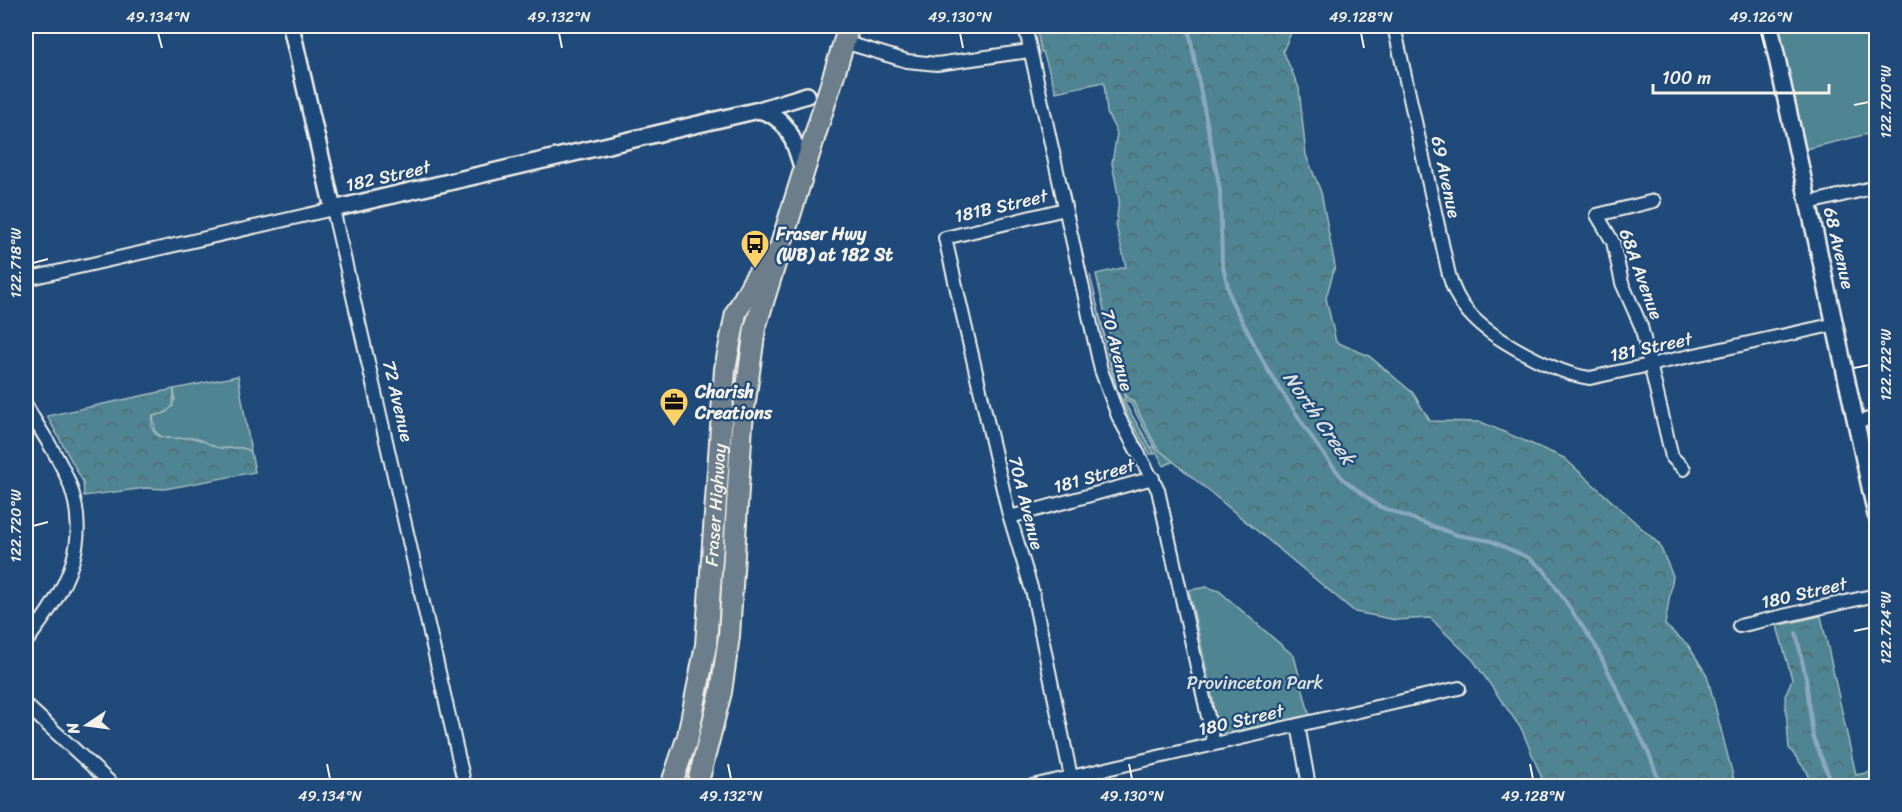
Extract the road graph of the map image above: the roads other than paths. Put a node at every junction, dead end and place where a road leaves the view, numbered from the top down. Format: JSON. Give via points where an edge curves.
{"nodes":[{"id":1,"x":291,"y":26,"type":"edge"},
{"id":2,"x":1025,"y":26,"type":"edge"},
{"id":3,"x":1394,"y":26,"type":"edge"},
{"id":4,"x":1770,"y":26,"type":"edge"},
{"id":5,"x":847,"y":34,"type":"edge"},
{"id":6,"x":1029,"y":51,"type":"junction"},
{"id":7,"x":807,"y":95,"type":"dead end"},
{"id":8,"x":759,"y":110,"type":"junction"},
{"id":9,"x":803,"y":170,"type":"junction"},
{"id":10,"x":1876,"y":187,"type":"edge"},
{"id":11,"x":1654,"y":201,"type":"dead end"},
{"id":12,"x":1809,"y":203,"type":"junction"},
{"id":13,"x":333,"y":209,"type":"junction"},
{"id":14,"x":1065,"y":209,"type":"junction"},
{"id":15,"x":784,"y":232,"type":"junction"},
{"id":16,"x":945,"y":238,"type":"joint"},
{"id":17,"x":26,"y":279,"type":"edge"},
{"id":18,"x":1836,"y":324,"type":"junction"},
{"id":19,"x":1484,"y":327,"type":"joint"},
{"id":20,"x":1651,"y":366,"type":"junction"},
{"id":21,"x":26,"y":405,"type":"edge"},
{"id":22,"x":1876,"y":417,"type":"edge"},
{"id":23,"x":1858,"y":422,"type":"junction"},
{"id":24,"x":1684,"y":470,"type":"dead end"},
{"id":25,"x":1153,"y":478,"type":"junction"},
{"id":26,"x":1876,"y":515,"type":"edge"},
{"id":27,"x":1010,"y":517,"type":"junction"},
{"id":28,"x":1876,"y":595,"type":"edge"},
{"id":29,"x":1738,"y":626,"type":"dead end"},
{"id":30,"x":26,"y":642,"type":"edge"},
{"id":31,"x":1459,"y":688,"type":"dead end"},
{"id":32,"x":26,"y":705,"type":"edge"},
{"id":33,"x":1298,"y":725,"type":"junction"},
{"id":34,"x":1214,"y":744,"type":"junction"},
{"id":35,"x":1071,"y":777,"type":"junction"},
{"id":36,"x":114,"y":786,"type":"edge"},
{"id":37,"x":465,"y":786,"type":"edge"},
{"id":38,"x":672,"y":786,"type":"edge"},
{"id":39,"x":697,"y":786,"type":"edge"},
{"id":40,"x":1032,"y":786,"type":"edge"},
{"id":41,"x":1309,"y":786,"type":"edge"}],
"edges":[{"from":1,"to":13,"type":"street","name":"72 Avenue"},
{"from":2,"to":6,"type":"street","name":"70 Avenue"},
{"from":3,"to":19,"type":"street","name":"69 Avenue","via":[[1449,275],[1459,300]]},
{"from":4,"to":12,"type":"street","name":"68 Avenue"},
{"from":5,"to":6,"type":"street","via":[[907,61],[937,64]]},
{"from":5,"to":9,"type":"main road","name":"Fraser Highway"},
{"from":6,"to":14,"type":"street","name":"70 Avenue"},
{"from":7,"to":8,"type":"street","name":"182 Street"},
{"from":8,"to":9,"type":"street","via":[[781,120],[793,138]]},
{"from":8,"to":13,"type":"street","name":"182 Street"},
{"from":9,"to":15,"type":"main road","name":"Fraser Highway"},
{"from":10,"to":12,"type":"street"},
{"from":11,"to":20,"type":"street","name":"68A Avenue","via":[[1597,215],[1612,242]]},
{"from":12,"to":18,"type":"street","name":"68 Avenue"},
{"from":13,"to":17,"type":"street","name":"182 Street"},
{"from":13,"to":37,"type":"street","name":"72 Avenue"},
{"from":14,"to":16,"type":"street","name":"181B Street"},
{"from":14,"to":25,"type":"street","name":"70 Avenue","via":[[1108,394]]},
{"from":15,"to":38,"type":"main road","name":"Fraser Highway","via":[[736,313],[725,369],[706,645],[690,726]]},
{"from":15,"to":39,"type":"main road","name":"Fraser Highway","via":[[748,364],[729,636],[716,713]]},
{"from":16,"to":27,"type":"street","name":"70A Avenue"},
{"from":18,"to":20,"type":"street","name":"181 Street"},
{"from":18,"to":23,"type":"street","name":"68 Avenue"},
{"from":19,"to":20,"type":"street","name":"181 Street","via":[[1559,372],[1573,376],[1603,376]]},
{"from":20,"to":24,"type":"street","name":"68A Avenue","via":[[1672,457]]},
{"from":21,"to":30,"type":"street","via":[[68,481],[77,532],[74,560],[65,583]]},
{"from":22,"to":23,"type":"street"},
{"from":23,"to":26,"type":"street","name":"68 Avenue"},
{"from":25,"to":27,"type":"street","name":"181 Street"},
{"from":25,"to":34,"type":"street","name":"70 Avenue"},
{"from":27,"to":35,"type":"street","name":"70A Avenue","via":[[1033,594]]},
{"from":28,"to":29,"type":"street","name":"180 Street"},
{"from":31,"to":33,"type":"street","name":"180 Street"},
{"from":32,"to":36,"type":"street"},
{"from":33,"to":34,"type":"street","name":"180 Street"},
{"from":33,"to":41,"type":"street"},
{"from":34,"to":35,"type":"street","name":"180 Street"},
{"from":35,"to":40,"type":"street","name":"180 Street"}]}
